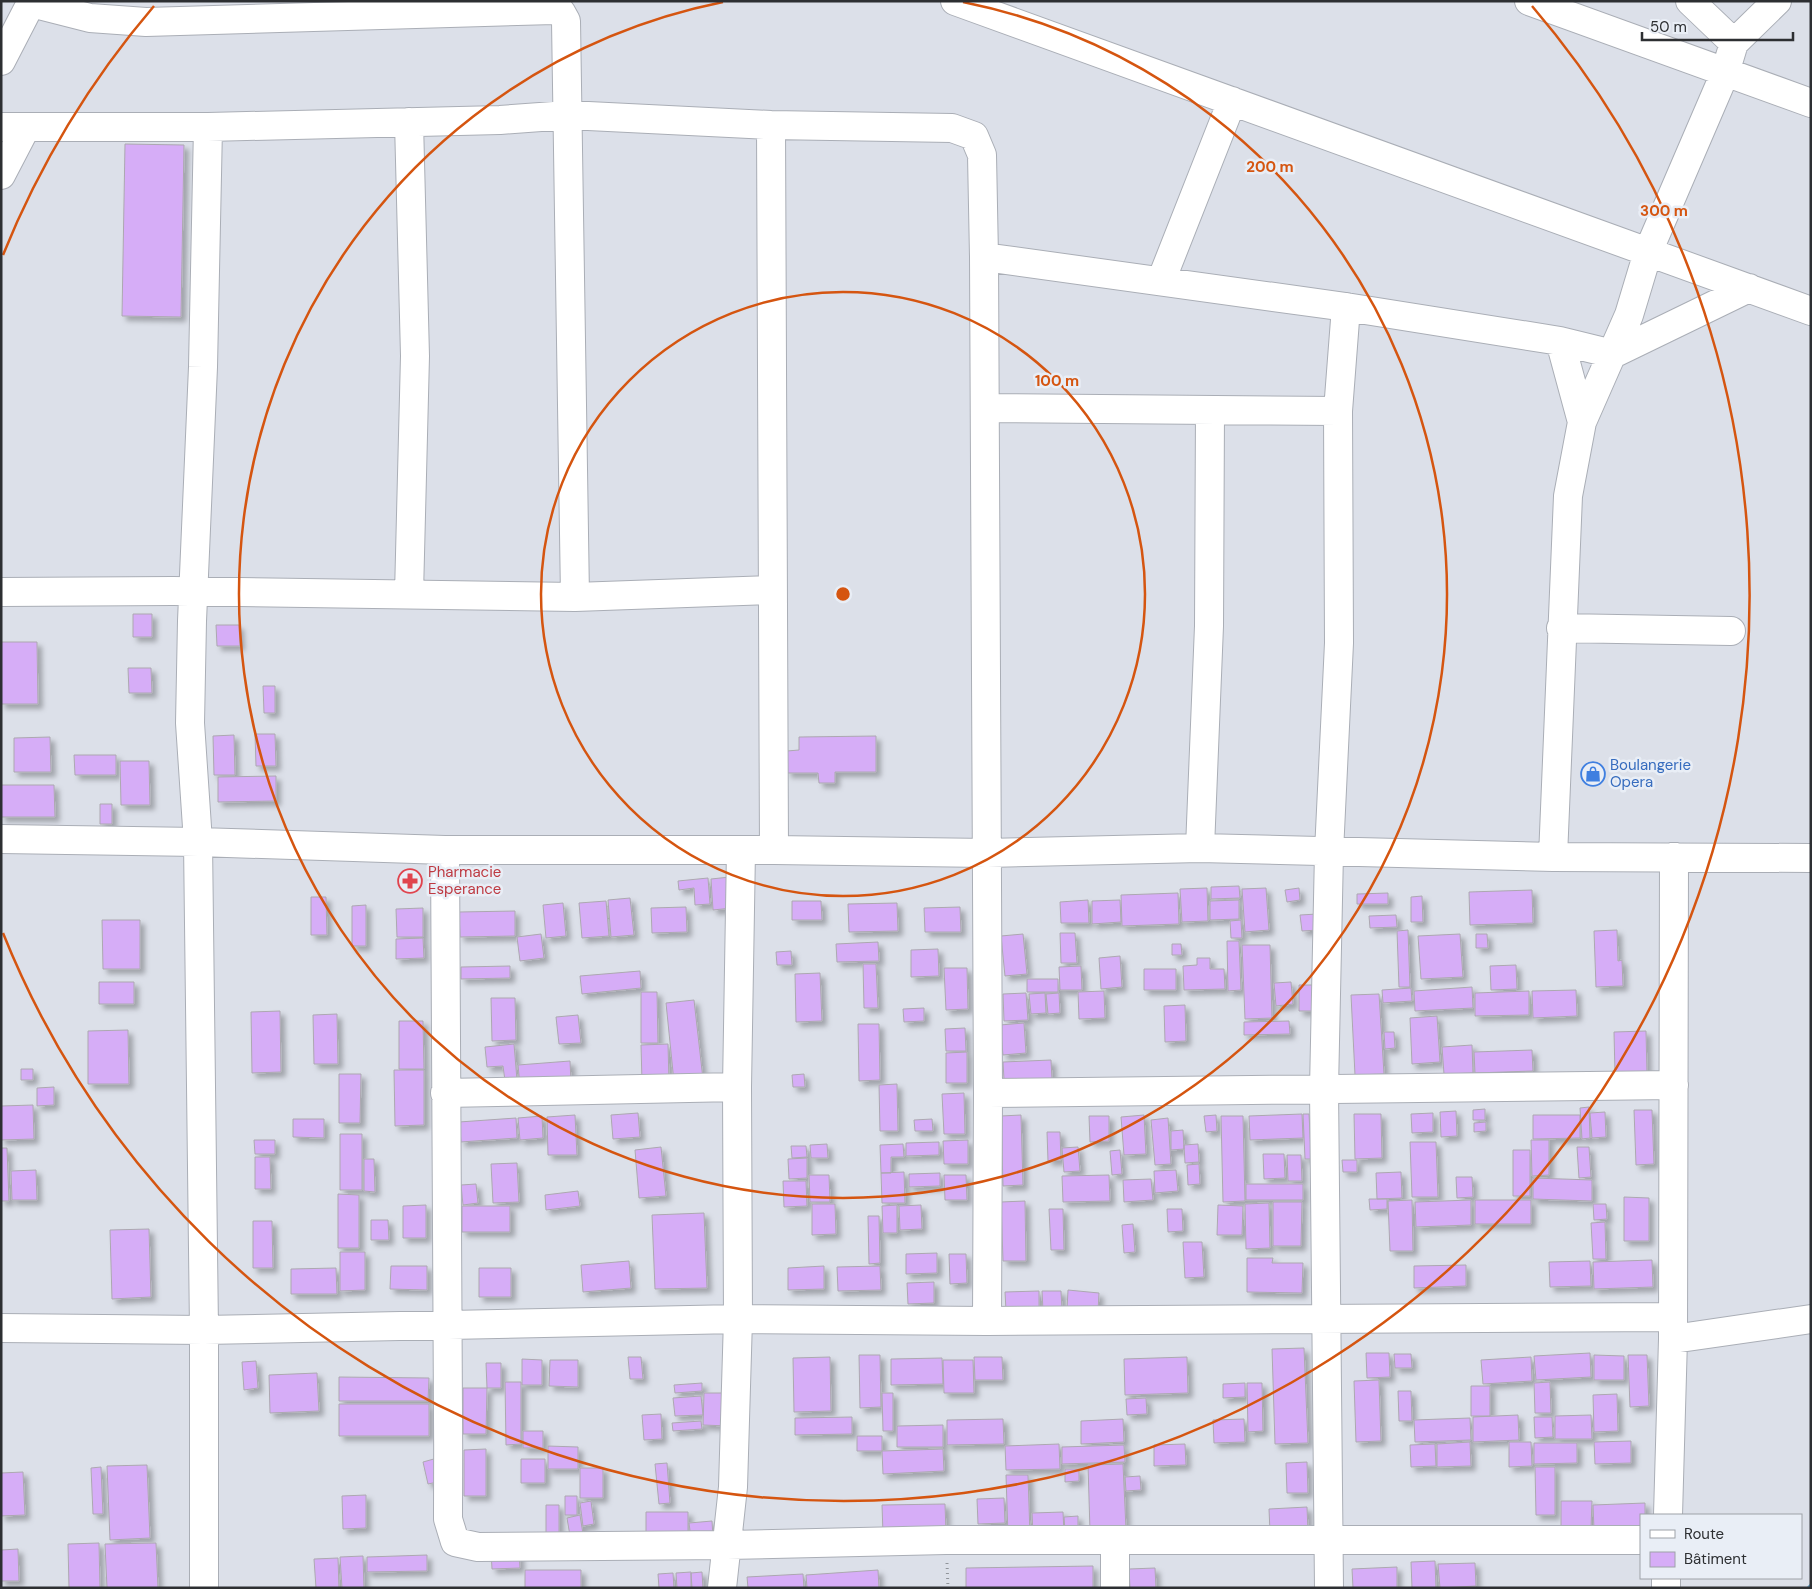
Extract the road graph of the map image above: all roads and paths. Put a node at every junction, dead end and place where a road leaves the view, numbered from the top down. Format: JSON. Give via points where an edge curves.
{"nodes":[{"id":1,"x":955,"y":1,"type":"edge"},
{"id":2,"x":1529,"y":1,"type":"edge"},
{"id":3,"x":1690,"y":1,"type":"edge"},
{"id":4,"x":1777,"y":1,"type":"edge"},
{"id":5,"x":32,"y":2,"type":"edge"},
{"id":6,"x":1734,"y":43,"type":"junction"},
{"id":7,"x":1,"y":61,"type":"edge"},
{"id":8,"x":1725,"y":73,"type":"junction"},
{"id":9,"x":1232,"y":101,"type":"junction"},
{"id":10,"x":1811,"y":103,"type":"edge"},
{"id":11,"x":568,"y":115,"type":"junction"},
{"id":12,"x":409,"y":122,"type":"junction"},
{"id":13,"x":771,"y":125,"type":"junction"},
{"id":14,"x":13,"y":127,"type":"edge"},
{"id":15,"x":208,"y":127,"type":"junction"},
{"id":16,"x":1,"y":175,"type":"edge"},
{"id":17,"x":1648,"y":252,"type":"junction"},
{"id":18,"x":984,"y":257,"type":"junction"},
{"id":19,"x":1161,"y":281,"type":"junction"},
{"id":20,"x":1749,"y":288,"type":"junction"},
{"id":21,"x":1346,"y":307,"type":"junction"},
{"id":22,"x":1811,"y":310,"type":"edge"},
{"id":23,"x":1560,"y":341,"type":"junction"},
{"id":24,"x":1613,"y":354,"type":"junction"},
{"id":25,"x":985,"y":408,"type":"junction"},
{"id":26,"x":1210,"y":410,"type":"junction"},
{"id":27,"x":1338,"y":411,"type":"junction"},
{"id":28,"x":1582,"y":422,"type":"junction"},
{"id":29,"x":772,"y":590,"type":"junction"},
{"id":30,"x":1,"y":592,"type":"edge"},
{"id":31,"x":194,"y":592,"type":"junction"},
{"id":32,"x":409,"y":594,"type":"junction"},
{"id":33,"x":575,"y":597,"type":"junction"},
{"id":34,"x":1562,"y":628,"type":"junction"},
{"id":35,"x":1731,"y":631,"type":"dead end"},
{"id":36,"x":1,"y":839,"type":"edge"},
{"id":37,"x":198,"y":842,"type":"junction"},
{"id":38,"x":1200,"y":848,"type":"junction"},
{"id":39,"x":445,"y":850,"type":"junction"},
{"id":40,"x":741,"y":850,"type":"junction"},
{"id":41,"x":774,"y":850,"type":"junction"},
{"id":42,"x":1329,"y":852,"type":"junction"},
{"id":43,"x":987,"y":853,"type":"junction"},
{"id":44,"x":1674,"y":856,"type":"junction"},
{"id":45,"x":1553,"y":857,"type":"junction"},
{"id":46,"x":1811,"y":858,"type":"edge"},
{"id":47,"x":1674,"y":1084,"type":"junction"},
{"id":48,"x":737,"y":1087,"type":"junction"},
{"id":49,"x":1324,"y":1089,"type":"junction"},
{"id":50,"x":988,"y":1092,"type":"junction"},
{"id":51,"x":445,"y":1093,"type":"junction"},
{"id":52,"x":738,"y":1319,"type":"junction"},
{"id":53,"x":1811,"y":1319,"type":"edge"},
{"id":54,"x":1326,"y":1320,"type":"junction"},
{"id":55,"x":987,"y":1321,"type":"junction"},
{"id":56,"x":449,"y":1324,"type":"junction"},
{"id":57,"x":1,"y":1328,"type":"edge"},
{"id":58,"x":1673,"y":1328,"type":"junction"},
{"id":59,"x":204,"y":1330,"type":"junction"},
{"id":60,"x":1668,"y":1514,"type":"edge"},
{"id":61,"x":1328,"y":1540,"type":"junction"},
{"id":62,"x":1640,"y":1540,"type":"edge"},
{"id":63,"x":1115,"y":1541,"type":"junction"},
{"id":64,"x":727,"y":1545,"type":"junction"},
{"id":65,"x":204,"y":1588,"type":"edge"},
{"id":66,"x":722,"y":1588,"type":"edge"},
{"id":67,"x":1116,"y":1588,"type":"edge"},
{"id":68,"x":1329,"y":1588,"type":"edge"}],
"edges":[{"from":1,"to":9,"type":"street"},
{"from":2,"to":8,"type":"street"},
{"from":3,"to":6,"type":"street"},
{"from":4,"to":6,"type":"street"},
{"from":5,"to":7,"type":"street"},
{"from":5,"to":11,"type":"street","via":[[90,18],[146,22],[554,10],[561,12],[566,21]]},
{"from":6,"to":8,"type":"street"},
{"from":8,"to":10,"type":"street"},
{"from":8,"to":17,"type":"street"},
{"from":9,"to":17,"type":"street"},
{"from":9,"to":19,"type":"street"},
{"from":11,"to":12,"type":"street"},
{"from":11,"to":13,"type":"street"},
{"from":11,"to":33,"type":"street"},
{"from":12,"to":15,"type":"street"},
{"from":12,"to":32,"type":"street","via":[[415,356]]},
{"from":13,"to":18,"type":"street","via":[[952,128],[974,136],[982,155]]},
{"from":13,"to":29,"type":"street"},
{"from":14,"to":15,"type":"street"},
{"from":14,"to":16,"type":"street"},
{"from":15,"to":31,"type":"street"},
{"from":17,"to":20,"type":"street"},
{"from":17,"to":24,"type":"street"},
{"from":18,"to":19,"type":"street"},
{"from":18,"to":25,"type":"street"},
{"from":19,"to":21,"type":"street"},
{"from":20,"to":22,"type":"street"},
{"from":20,"to":24,"type":"street"},
{"from":21,"to":23,"type":"street"},
{"from":21,"to":27,"type":"street"},
{"from":23,"to":24,"type":"street"},
{"from":23,"to":28,"type":"street"},
{"from":24,"to":28,"type":"street"},
{"from":25,"to":26,"type":"street"},
{"from":25,"to":43,"type":"street"},
{"from":26,"to":27,"type":"street"},
{"from":26,"to":38,"type":"street","via":[[1209,626]]},
{"from":27,"to":42,"type":"street","via":[[1339,643]]},
{"from":28,"to":34,"type":"street","via":[[1568,496]]},
{"from":29,"to":33,"type":"street"},
{"from":29,"to":41,"type":"street"},
{"from":30,"to":31,"type":"street"},
{"from":31,"to":32,"type":"street"},
{"from":31,"to":37,"type":"street","via":[[190,724]]},
{"from":32,"to":33,"type":"street"},
{"from":34,"to":35,"type":"street"},
{"from":34,"to":45,"type":"street"},
{"from":36,"to":37,"type":"street"},
{"from":37,"to":39,"type":"street"},
{"from":37,"to":59,"type":"street"},
{"from":38,"to":42,"type":"street"},
{"from":38,"to":43,"type":"street"},
{"from":39,"to":40,"type":"street"},
{"from":39,"to":51,"type":"street"},
{"from":40,"to":41,"type":"street"},
{"from":40,"to":48,"type":"street"},
{"from":41,"to":43,"type":"street"},
{"from":42,"to":45,"type":"street"},
{"from":42,"to":49,"type":"street"},
{"from":43,"to":50,"type":"street"},
{"from":44,"to":45,"type":"street"},
{"from":44,"to":46,"type":"street"},
{"from":44,"to":47,"type":"street"},
{"from":47,"to":49,"type":"street"},
{"from":47,"to":58,"type":"street"},
{"from":48,"to":51,"type":"street"},
{"from":48,"to":52,"type":"street"},
{"from":49,"to":50,"type":"street"},
{"from":49,"to":54,"type":"street"},
{"from":50,"to":55,"type":"street"},
{"from":51,"to":56,"type":"street"},
{"from":52,"to":55,"type":"street"},
{"from":52,"to":56,"type":"street"},
{"from":52,"to":64,"type":"street","via":[[735,1449]]},
{"from":53,"to":58,"type":"street"},
{"from":54,"to":55,"type":"street"},
{"from":54,"to":58,"type":"street"},
{"from":54,"to":61,"type":"street"},
{"from":56,"to":59,"type":"street"},
{"from":56,"to":64,"type":"street","via":[[448,1519],[454,1542],[478,1547]]},
{"from":57,"to":59,"type":"street"},
{"from":58,"to":60,"type":"street"},
{"from":59,"to":65,"type":"street"},
{"from":61,"to":62,"type":"street"},
{"from":61,"to":63,"type":"street"},
{"from":61,"to":68,"type":"street"},
{"from":63,"to":64,"type":"street","via":[[946,1540]]},
{"from":63,"to":67,"type":"street"},
{"from":64,"to":66,"type":"street"}]}
